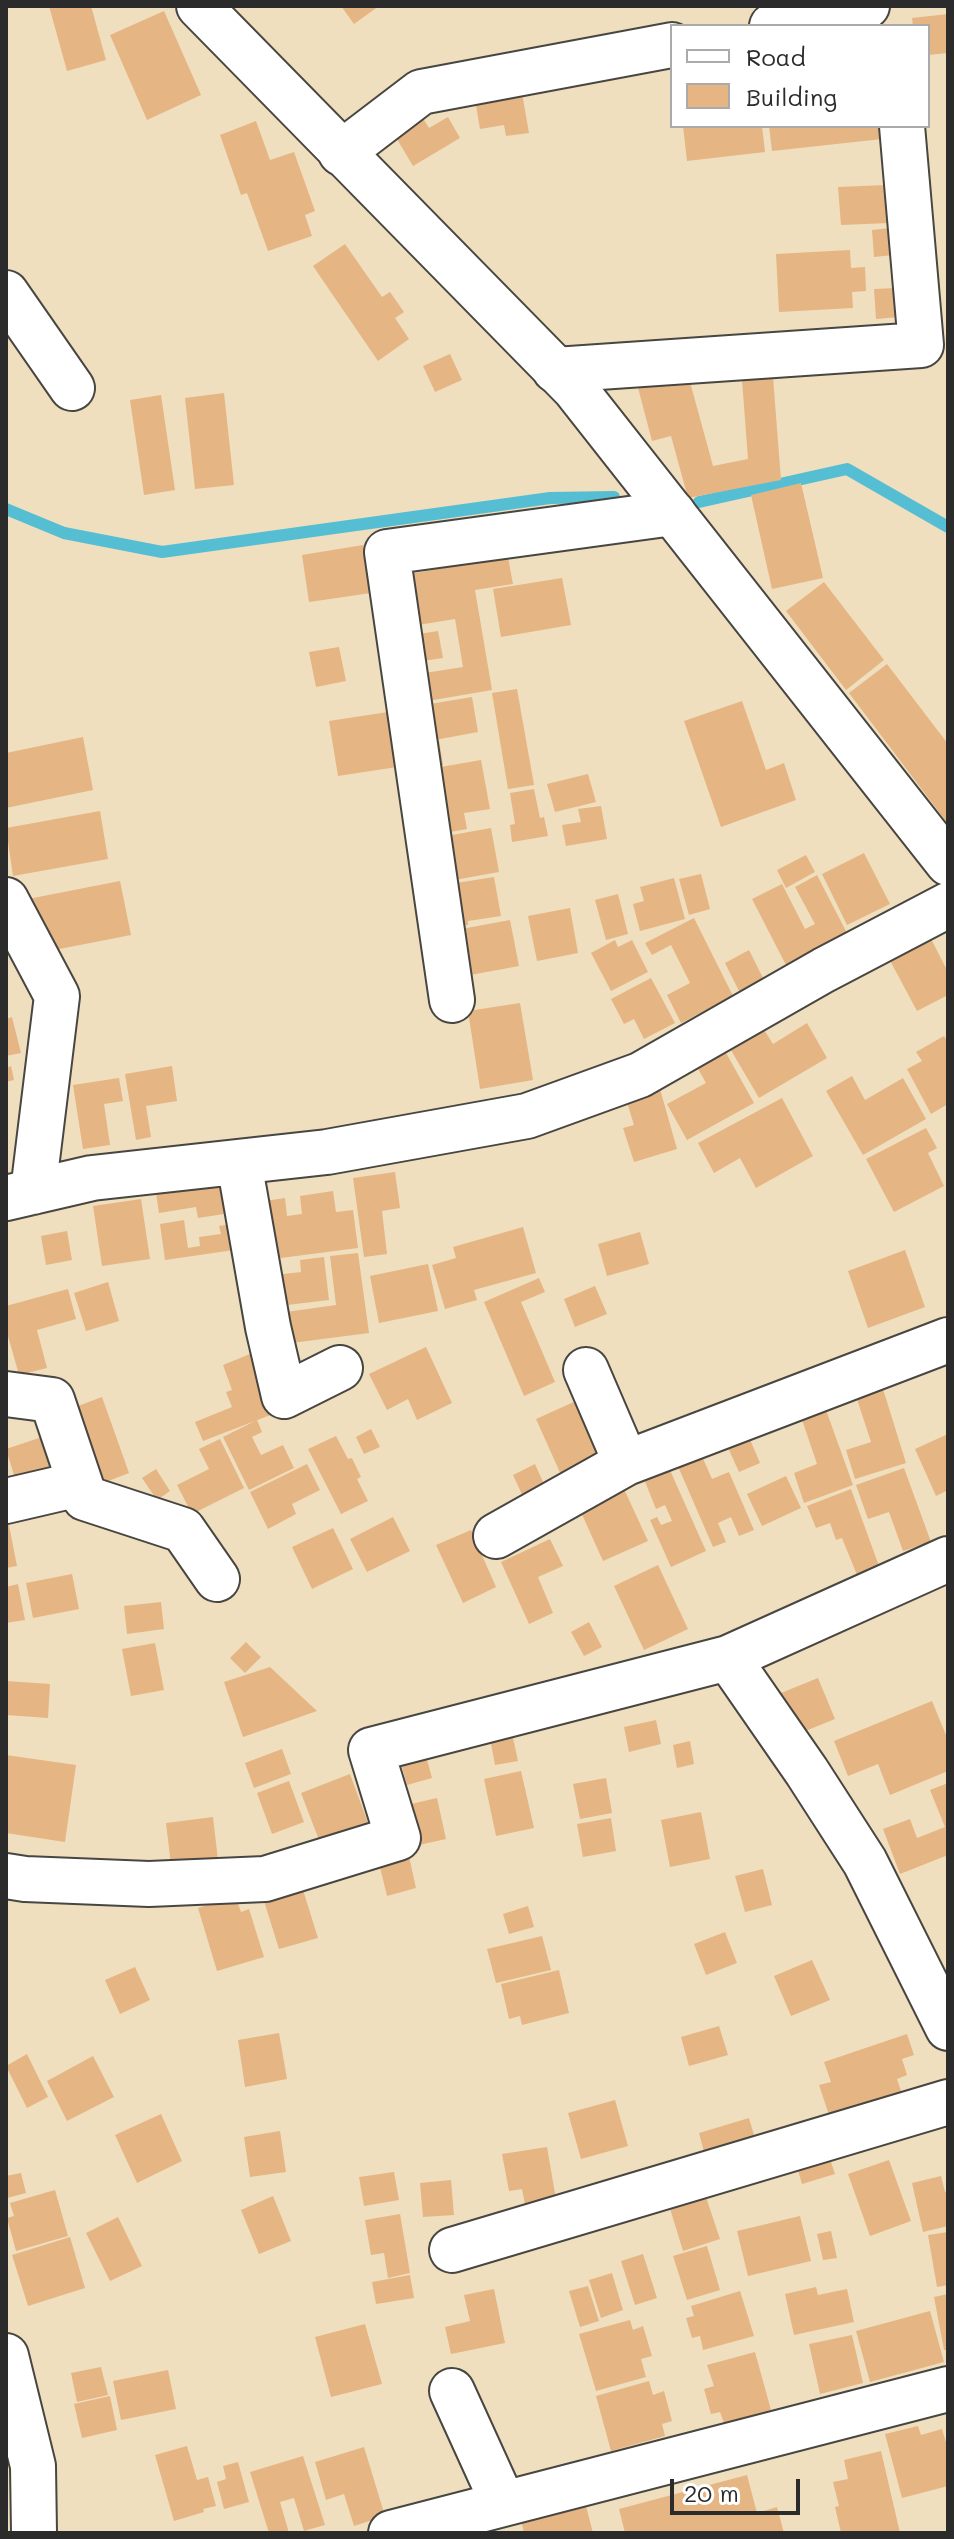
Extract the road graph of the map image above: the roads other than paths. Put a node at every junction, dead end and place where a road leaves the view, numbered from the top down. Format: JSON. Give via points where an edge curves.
{"nodes":[{"id":1,"x":199,"y":6,"type":"edge"},
{"id":2,"x":867,"y":6,"type":"edge"},
{"id":3,"x":782,"y":24,"type":"edge"},
{"id":4,"x":670,"y":45,"type":"edge"},
{"id":5,"x":902,"y":128,"type":"edge"},
{"id":6,"x":341,"y":153,"type":"junction"},
{"id":7,"x":6,"y":293,"type":"edge"},
{"id":8,"x":555,"y":370,"type":"junction"},
{"id":9,"x":72,"y":388,"type":"dead end"},
{"id":10,"x":673,"y":513,"type":"junction"},
{"id":11,"x":948,"y":863,"type":"edge"},
{"id":12,"x":6,"y":900,"type":"edge"},
{"id":13,"x":948,"y":905,"type":"edge"},
{"id":14,"x":452,"y":1000,"type":"dead end"},
{"id":15,"x":239,"y":1162,"type":"junction"},
{"id":16,"x":19,"y":1195,"type":"edge"},
{"id":17,"x":948,"y":1340,"type":"edge"},
{"id":18,"x":340,"y":1368,"type":"dead end"},
{"id":19,"x":586,"y":1370,"type":"dead end"},
{"id":20,"x":6,"y":1394,"type":"edge"},
{"id":21,"x":626,"y":1463,"type":"junction"},
{"id":22,"x":79,"y":1484,"type":"junction"},
{"id":23,"x":6,"y":1501,"type":"edge"},
{"id":24,"x":496,"y":1536,"type":"dead end"},
{"id":25,"x":948,"y":1559,"type":"edge"},
{"id":26,"x":217,"y":1579,"type":"dead end"},
{"id":27,"x":728,"y":1658,"type":"junction"},
{"id":28,"x":6,"y":1876,"type":"edge"},
{"id":29,"x":948,"y":2028,"type":"edge"},
{"id":30,"x":948,"y":2102,"type":"edge"},
{"id":31,"x":452,"y":2250,"type":"dead end"},
{"id":32,"x":6,"y":2356,"type":"edge"},
{"id":33,"x":948,"y":2389,"type":"edge"},
{"id":34,"x":452,"y":2391,"type":"dead end"},
{"id":35,"x":503,"y":2503,"type":"junction"},
{"id":36,"x":34,"y":2533,"type":"edge"},
{"id":37,"x":391,"y":2533,"type":"edge"}],
"edges":[{"from":1,"to":6,"type":"street"},
{"from":2,"to":3,"type":"street"},
{"from":4,"to":6,"type":"street","via":[[421,92]]},
{"from":5,"to":8,"type":"street","via":[[921,345]]},
{"from":6,"to":8,"type":"street"},
{"from":7,"to":9,"type":"street"},
{"from":8,"to":10,"type":"street"},
{"from":10,"to":11,"type":"street"},
{"from":10,"to":14,"type":"street","via":[[387,552]]},
{"from":12,"to":16,"type":"street","via":[[57,996]]},
{"from":13,"to":15,"type":"street","via":[[640,1075],[527,1116],[327,1152]]},
{"from":15,"to":16,"type":"street","via":[[92,1178]]},
{"from":15,"to":18,"type":"street","via":[[284,1396]]},
{"from":17,"to":21,"type":"street"},
{"from":19,"to":21,"type":"street"},
{"from":20,"to":22,"type":"street","via":[[52,1400]]},
{"from":21,"to":24,"type":"street"},
{"from":22,"to":23,"type":"street"},
{"from":22,"to":26,"type":"street","via":[[85,1498],[183,1530]]},
{"from":25,"to":27,"type":"street"},
{"from":27,"to":28,"type":"street","via":[[371,1750],[398,1838],[265,1879],[149,1884]]},
{"from":27,"to":29,"type":"street","via":[[865,1862]]},
{"from":30,"to":31,"type":"street"},
{"from":32,"to":36,"type":"street","via":[[33,2466]]},
{"from":33,"to":35,"type":"street"},
{"from":34,"to":35,"type":"street"},
{"from":35,"to":37,"type":"street"}]}
